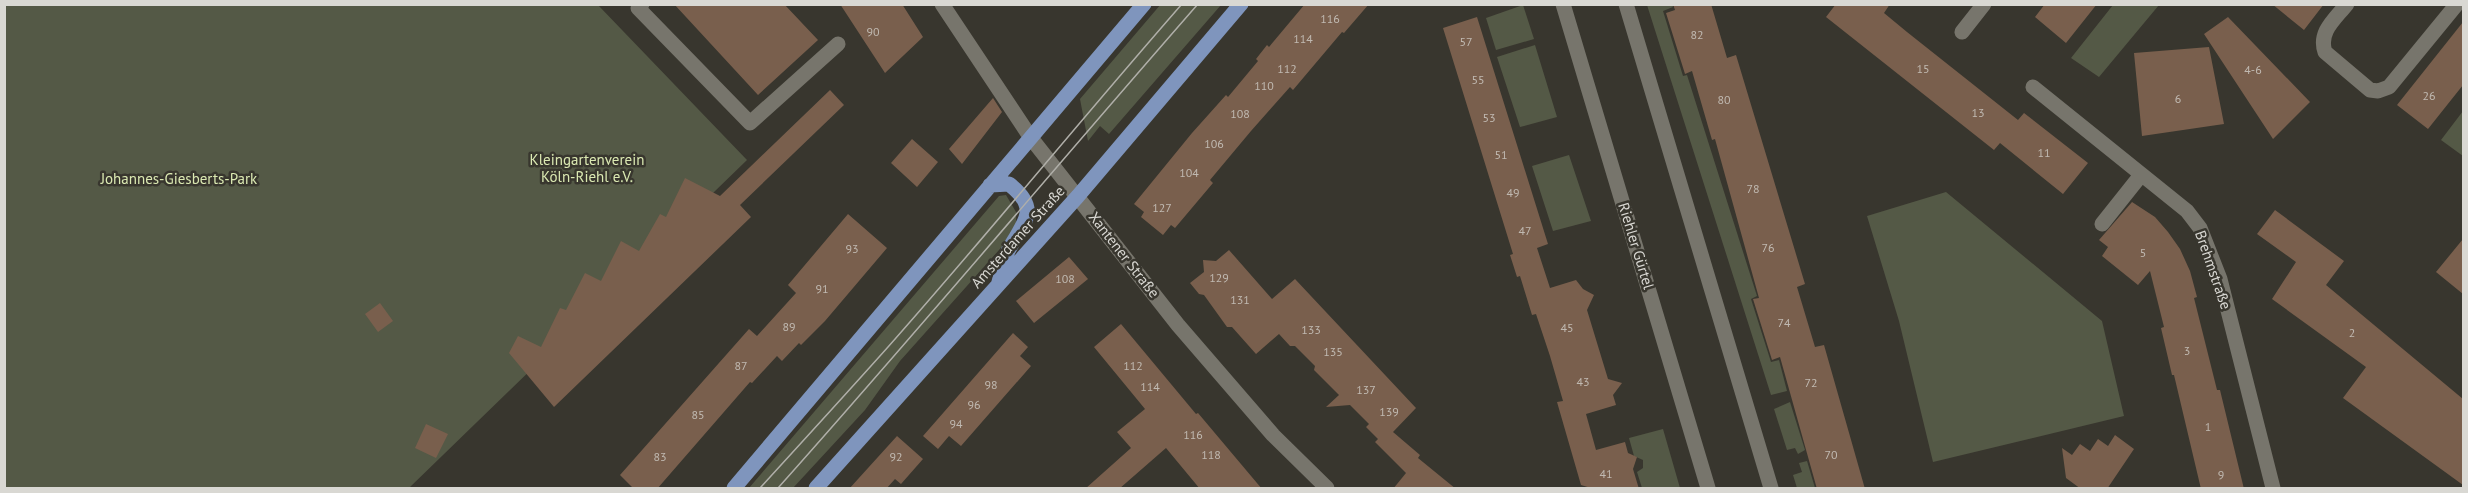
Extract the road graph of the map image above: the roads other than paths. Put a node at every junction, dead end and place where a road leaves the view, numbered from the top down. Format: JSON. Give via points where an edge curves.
{"nodes":[{"id":1,"x":642,"y":4,"type":"edge"},
{"id":2,"x":942,"y":4,"type":"edge"},
{"id":3,"x":1144,"y":4,"type":"edge"},
{"id":4,"x":1241,"y":4,"type":"edge"},
{"id":5,"x":1563,"y":4,"type":"edge"},
{"id":6,"x":1626,"y":4,"type":"edge"},
{"id":7,"x":1983,"y":4,"type":"edge"},
{"id":8,"x":2347,"y":4,"type":"edge"},
{"id":9,"x":2457,"y":4,"type":"edge"},
{"id":10,"x":1962,"y":32,"type":"dead end"},
{"id":11,"x":838,"y":44,"type":"dead end"},
{"id":12,"x":2033,"y":87,"type":"dead end"},
{"id":13,"x":1031,"y":138,"type":"junction"},
{"id":14,"x":2141,"y":175,"type":"junction"},
{"id":15,"x":990,"y":185,"type":"junction"},
{"id":16,"x":1078,"y":196,"type":"junction"},
{"id":17,"x":2102,"y":224,"type":"dead end"},
{"id":18,"x":997,"y":287,"type":"junction"},
{"id":19,"x":734,"y":489,"type":"edge"},
{"id":20,"x":816,"y":489,"type":"edge"},
{"id":21,"x":1327,"y":489,"type":"edge"},
{"id":22,"x":1708,"y":489,"type":"edge"},
{"id":23,"x":1771,"y":489,"type":"edge"},
{"id":24,"x":2273,"y":489,"type":"edge"}],
"edges":[{"from":1,"to":11,"type":"street","via":[[638,8],[750,123]]},
{"from":2,"to":13,"type":"street","name":"Xantener Straße"},
{"from":3,"to":13,"type":"main road"},
{"from":4,"to":16,"type":"main road","name":"Amsterdamer Straße"},
{"from":5,"to":22,"type":"street","name":"Riehler Gürtel"},
{"from":6,"to":23,"type":"street"},
{"from":7,"to":10,"type":"street"},
{"from":8,"to":9,"type":"street","via":[[2323,34],[2325,52],[2370,90],[2378,91],[2389,87]]},
{"from":12,"to":14,"type":"street","name":"Brehmstraße"},
{"from":13,"to":15,"type":"main road"},
{"from":13,"to":16,"type":"street","name":"Xantener Straße"},
{"from":14,"to":17,"type":"street"},
{"from":14,"to":24,"type":"street","name":"Brehmstraße","via":[[2187,211],[2200,228],[2220,279]]},
{"from":15,"to":18,"type":"main road","via":[[1009,184],[1021,193],[1028,219],[1007,252]]},
{"from":15,"to":19,"type":"main road"},
{"from":16,"to":18,"type":"main road","name":"Amsterdamer Straße"},
{"from":16,"to":21,"type":"street","name":"Xantener Straße","via":[[1204,356]]},
{"from":18,"to":20,"type":"main road","name":"Amsterdamer Straße"}]}
